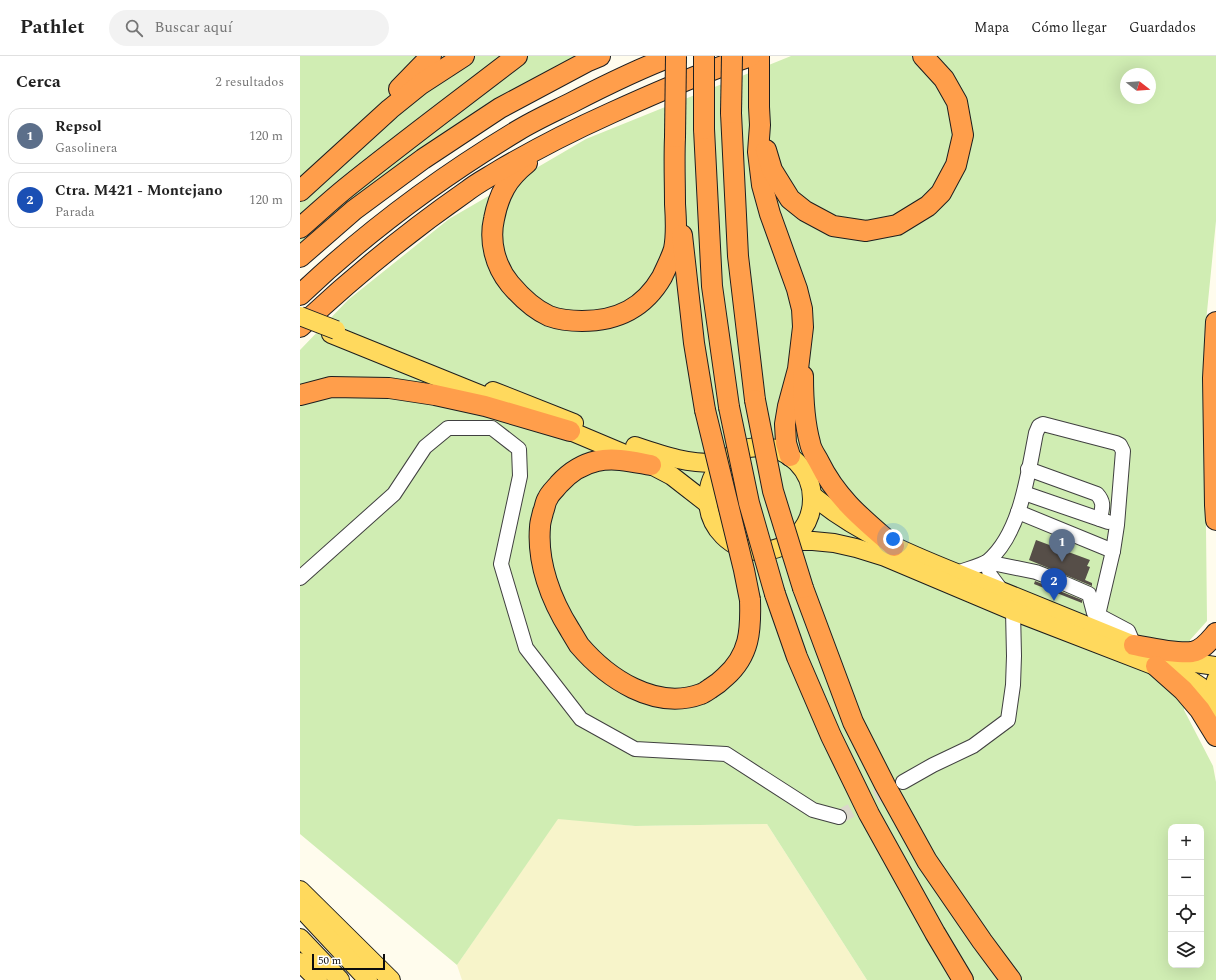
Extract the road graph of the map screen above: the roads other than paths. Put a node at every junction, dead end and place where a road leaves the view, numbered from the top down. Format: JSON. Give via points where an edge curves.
{"nodes":[{"id":1,"x":431,"y":56,"type":"edge"},
{"id":2,"x":464,"y":56,"type":"edge"},
{"id":3,"x":517,"y":56,"type":"edge"},
{"id":4,"x":600,"y":56,"type":"edge"},
{"id":5,"x":674,"y":56,"type":"edge"},
{"id":6,"x":704,"y":56,"type":"edge"},
{"id":7,"x":732,"y":56,"type":"edge"},
{"id":8,"x":751,"y":56,"type":"edge"},
{"id":9,"x":759,"y":56,"type":"edge"},
{"id":10,"x":922,"y":56,"type":"edge"},
{"id":11,"x":759,"y":116,"type":"junction"},
{"id":12,"x":579,"y":127,"type":"junction"},
{"id":13,"x":675,"y":138,"type":"junction"},
{"id":14,"x":304,"y":187,"type":"edge"},
{"id":15,"x":300,"y":228,"type":"edge"},
{"id":16,"x":300,"y":257,"type":"edge"},
{"id":17,"x":300,"y":295,"type":"edge"},
{"id":18,"x":300,"y":316,"type":"edge"},
{"id":19,"x":300,"y":322,"type":"edge"},
{"id":20,"x":1216,"y":322,"type":"edge"},
{"id":21,"x":300,"y":327,"type":"edge"},
{"id":22,"x":803,"y":327,"type":"junction"},
{"id":23,"x":333,"y":332,"type":"junction"},
{"id":24,"x":300,"y":395,"type":"edge"},
{"id":25,"x":570,"y":431,"type":"junction"},
{"id":26,"x":790,"y":456,"type":"junction"},
{"id":27,"x":722,"y":463,"type":"junction"},
{"id":28,"x":651,"y":465,"type":"junction"},
{"id":29,"x":1028,"y":469,"type":"junction"},
{"id":30,"x":1024,"y":493,"type":"junction"},
{"id":31,"x":813,"y":496,"type":"junction"},
{"id":32,"x":708,"y":504,"type":"junction"},
{"id":33,"x":1018,"y":512,"type":"junction"},
{"id":34,"x":1100,"y":519,"type":"junction"},
{"id":35,"x":1216,"y":520,"type":"edge"},
{"id":36,"x":1117,"y":526,"type":"junction"},
{"id":37,"x":793,"y":541,"type":"junction"},
{"id":38,"x":894,"y":546,"type":"junction"},
{"id":39,"x":1113,"y":551,"type":"junction"},
{"id":40,"x":988,"y":562,"type":"junction"},
{"id":41,"x":957,"y":573,"type":"junction"},
{"id":42,"x":300,"y":578,"type":"edge"},
{"id":43,"x":1002,"y":591,"type":"junction"},
{"id":44,"x":1013,"y":611,"type":"junction"},
{"id":45,"x":1098,"y":615,"type":"junction"},
{"id":46,"x":1216,"y":633,"type":"edge"},
{"id":47,"x":1134,"y":645,"type":"junction"},
{"id":48,"x":1156,"y":666,"type":"junction"},
{"id":49,"x":1216,"y":666,"type":"edge"},
{"id":50,"x":1216,"y":680,"type":"edge"},
{"id":51,"x":1214,"y":706,"type":"edge"},
{"id":52,"x":1216,"y":736,"type":"edge"},
{"id":53,"x":903,"y":782,"type":"tunnel mouth"},
{"id":54,"x":839,"y":816,"type":"tunnel mouth"},
{"id":55,"x":300,"y":890,"type":"edge"},
{"id":56,"x":300,"y":907,"type":"edge"},
{"id":57,"x":300,"y":938,"type":"edge"},
{"id":58,"x":300,"y":962,"type":"edge"},
{"id":59,"x":318,"y":980,"type":"edge"},
{"id":60,"x":340,"y":980,"type":"edge"},
{"id":61,"x":368,"y":980,"type":"edge"},
{"id":62,"x":391,"y":980,"type":"edge"},
{"id":63,"x":963,"y":980,"type":"edge"},
{"id":64,"x":1011,"y":980,"type":"edge"}],
"edges":[{"from":1,"to":14,"type":"highway"},
{"from":2,"to":14,"type":"highway","via":[[400,101]]},
{"from":3,"to":15,"type":"highway","via":[[415,133]]},
{"from":4,"to":16,"type":"highway","via":[[500,108],[354,210]]},
{"from":5,"to":13,"type":"highway","bridge":true},
{"from":5,"to":17,"type":"highway","via":[[611,82],[518,130],[447,176],[381,224]]},
{"from":6,"to":63,"type":"highway","bridge":true,"via":[[704,128],[712,286],[729,407],[749,503],[775,594],[797,657],[831,736],[868,814]]},
{"from":7,"to":64,"type":"highway","bridge":true,"via":[[731,113],[738,256],[755,400],[773,491],[802,588],[853,722],[884,785],[927,861]]},
{"from":8,"to":12,"type":"highway","via":[[654,92]]},
{"from":9,"to":11,"type":"highway"},
{"from":10,"to":11,"type":"highway","via":[[944,79],[957,102],[963,135],[956,165],[941,193],[928,206],[897,225],[866,231],[833,226],[805,211],[790,199],[772,170]]},
{"from":11,"to":22,"type":"highway","via":[[758,152],[762,185],[797,289]]},
{"from":12,"to":13,"type":"highway","via":[[519,169],[501,194],[492,225],[494,253],[505,278],[522,298],[536,309],[567,321],[596,321],[622,315],[647,298],[659,282],[674,250],[676,232]]},
{"from":12,"to":21,"type":"highway","via":[[534,150],[468,190],[337,292]]},
{"from":13,"to":28,"type":"highway","bridge":true,"via":[[683,252],[694,343],[705,410],[744,570],[750,600],[751,623],[744,651],[735,667],[714,687],[701,694],[679,698],[659,697],[637,691],[598,664],[579,644],[560,613],[545,575],[540,550],[540,526],[548,498],[564,479],[580,467],[598,461],[616,459]]},
{"from":18,"to":23,"type":"main road","bridge":true},
{"from":19,"to":23,"type":"main road"},
{"from":20,"to":35,"type":"highway","via":[[1213,378]]},
{"from":22,"to":26,"type":"highway","via":[[798,369],[785,424]]},
{"from":22,"to":38,"type":"highway","via":[[803,406],[810,444],[827,478],[842,498]]},
{"from":23,"to":25,"type":"main road"},
{"from":23,"to":27,"type":"main road","via":[[677,460]]},
{"from":24,"to":25,"type":"highway","via":[[331,387],[389,388],[485,406]]},
{"from":25,"to":28,"type":"main road"},
{"from":26,"to":27,"type":"main road","via":[[772,448],[754,447],[735,453]]},
{"from":26,"to":31,"type":"main road","via":[[806,473]]},
{"from":27,"to":32,"type":"main road","via":[[709,490]]},
{"from":28,"to":32,"type":"main road","via":[[672,476]]},
{"from":29,"to":30,"type":"lane"},
{"from":29,"to":34,"type":"lane","via":[[1097,494],[1102,499]]},
{"from":29,"to":36,"type":"lane","via":[[1036,433],[1043,424],[1120,445],[1123,451]]},
{"from":30,"to":33,"type":"lane"},
{"from":30,"to":34,"type":"lane"},
{"from":31,"to":37,"type":"main road","via":[[806,525]]},
{"from":31,"to":38,"type":"main road","via":[[851,524]]},
{"from":32,"to":37,"type":"main road","via":[[714,526],[721,535],[741,548],[760,552],[780,548]]},
{"from":33,"to":39,"type":"lane"},
{"from":33,"to":40,"type":"lane","via":[[1004,543]]},
{"from":34,"to":36,"type":"lane"},
{"from":36,"to":39,"type":"lane"},
{"from":37,"to":44,"type":"main road","via":[[834,543],[856,548]]},
{"from":38,"to":41,"type":"main road"},
{"from":39,"to":45,"type":"lane"},
{"from":40,"to":41,"type":"lane"},
{"from":40,"to":43,"type":"lane","via":[[990,575]]},
{"from":40,"to":45,"type":"lane","via":[[1036,572],[1089,594],[1094,613]]},
{"from":41,"to":43,"type":"main road"},
{"from":42,"to":54,"type":"lane","via":[[394,494],[425,447],[448,428],[492,428],[519,449],[520,476],[501,564],[526,648],[581,719],[635,749],[726,754],[813,810]]},
{"from":43,"to":47,"type":"main road"},
{"from":44,"to":48,"type":"main road"},
{"from":44,"to":53,"type":"lane","via":[[1013,685],[1008,720],[973,746]]},
{"from":45,"to":47,"type":"lane","via":[[1128,631]]},
{"from":46,"to":47,"type":"highway","via":[[1207,644],[1194,652]]},
{"from":47,"to":49,"type":"main road","via":[[1181,662]]},
{"from":48,"to":51,"type":"main road","via":[[1189,679],[1201,687]]},
{"from":48,"to":52,"type":"highway","via":[[1183,690],[1200,710]]},
{"from":50,"to":51,"type":"main road"},
{"from":55,"to":62,"type":"main road"},
{"from":56,"to":61,"type":"main road"},
{"from":57,"to":60,"type":"main road"},
{"from":58,"to":59,"type":"main road"}]}
